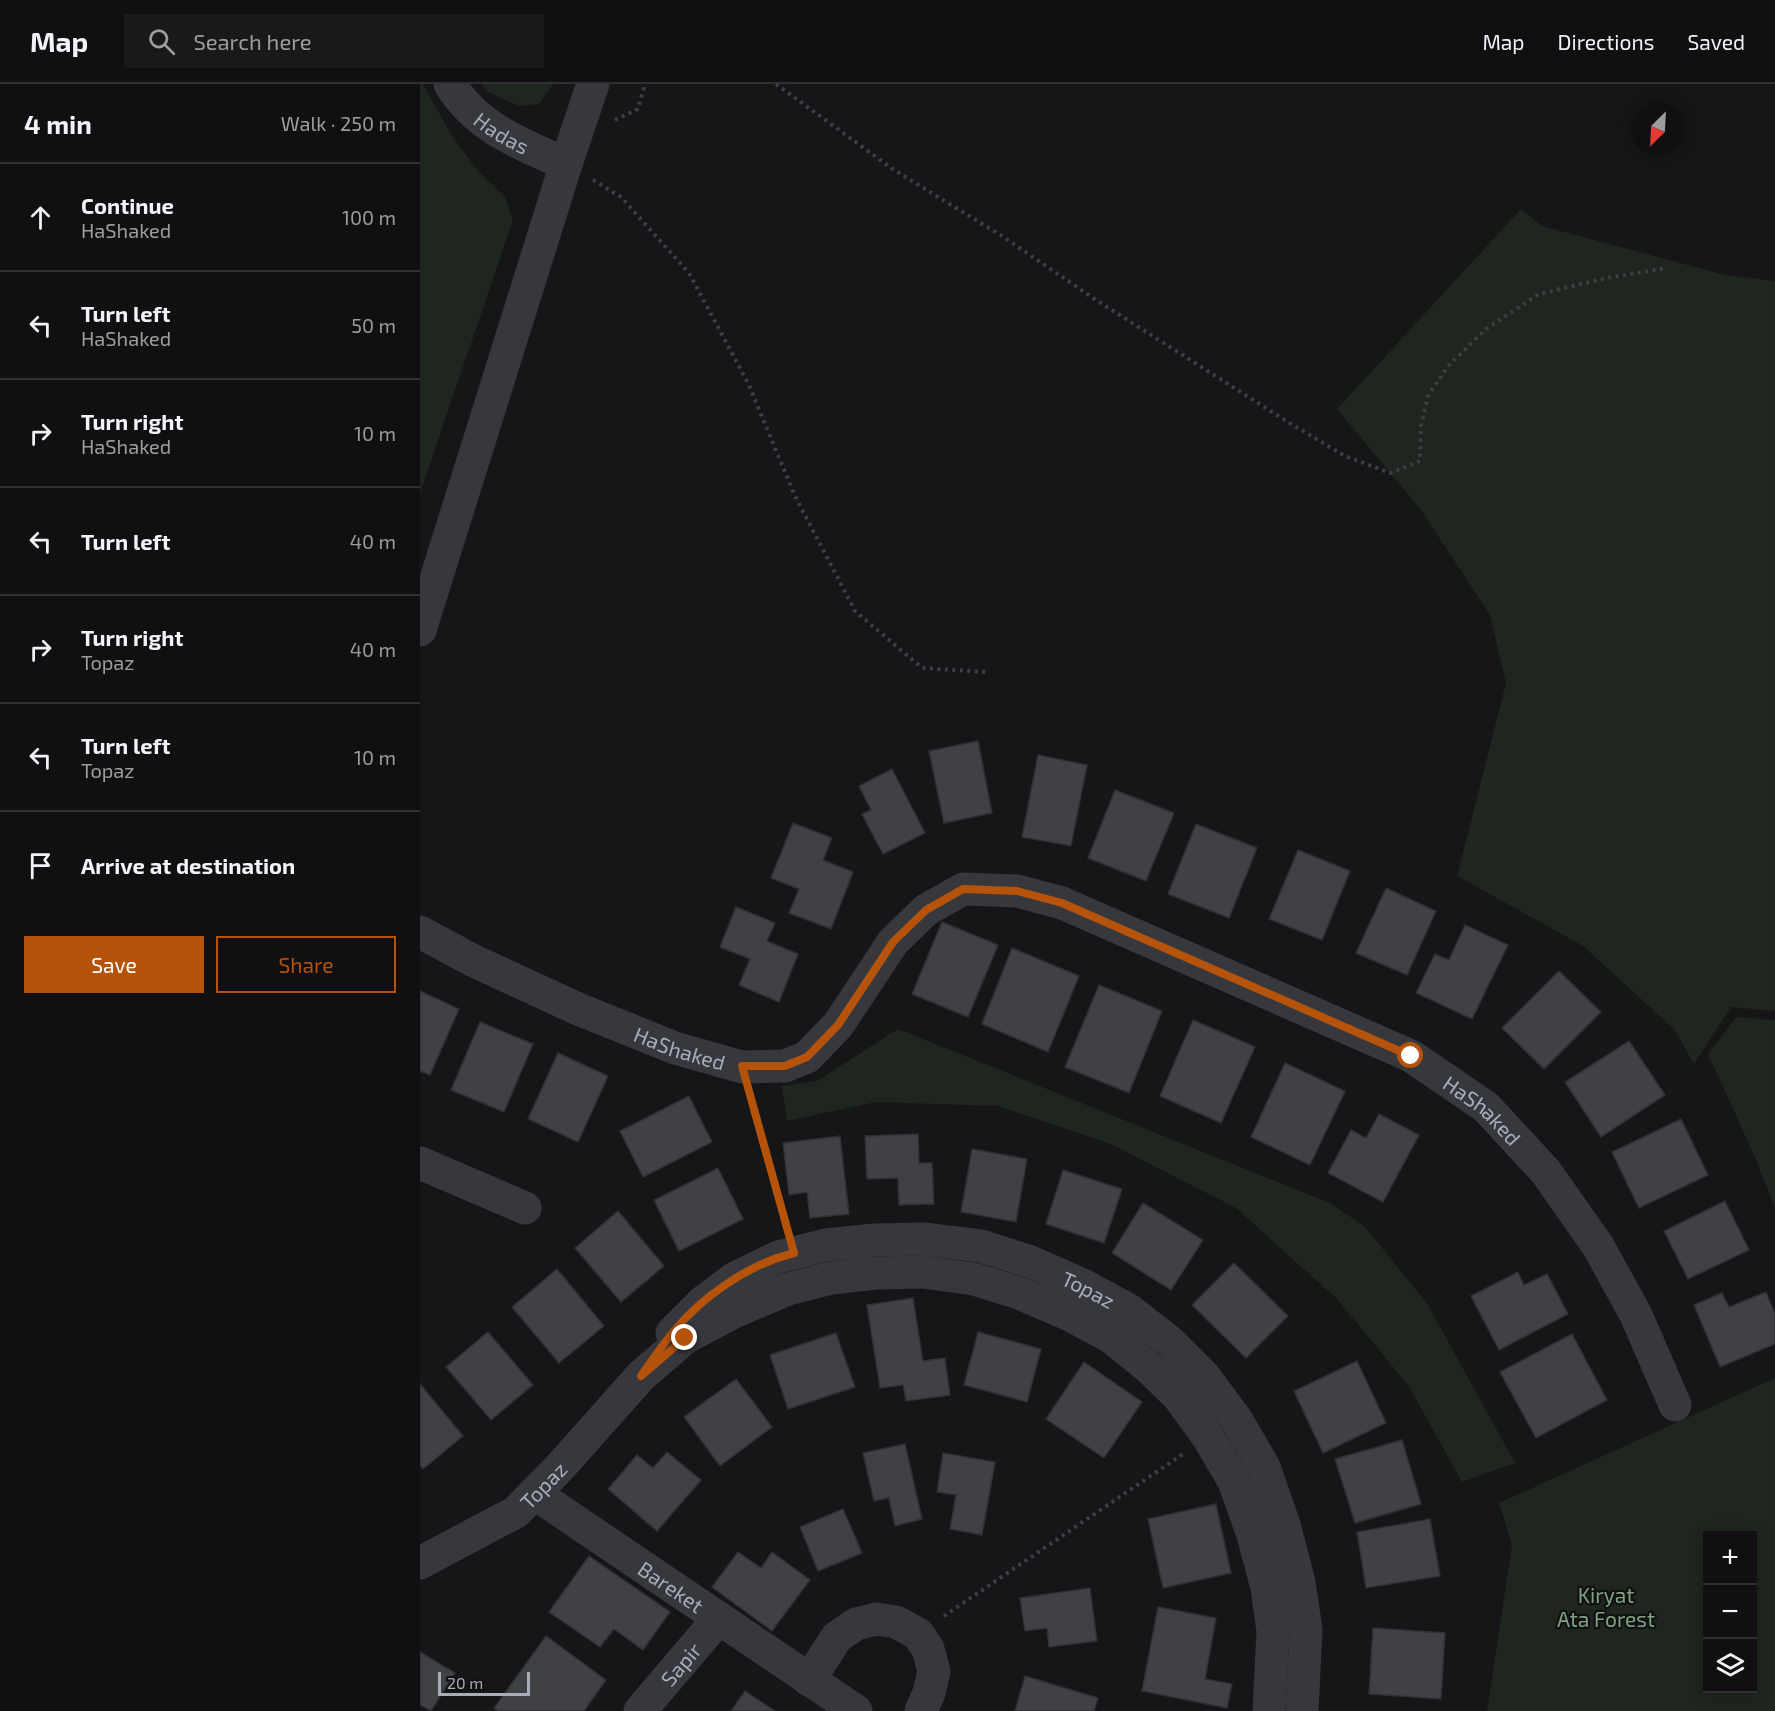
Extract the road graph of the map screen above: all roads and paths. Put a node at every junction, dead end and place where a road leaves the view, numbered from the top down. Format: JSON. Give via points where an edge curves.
{"nodes":[{"id":1,"x":450,"y":84,"type":"edge"},
{"id":2,"x":593,"y":84,"type":"edge"},
{"id":3,"x":776,"y":84,"type":"edge"},
{"id":4,"x":566,"y":164,"type":"junction"},
{"id":5,"x":1667,"y":268,"type":"dead end"},
{"id":6,"x":420,"y":630,"type":"edge"},
{"id":7,"x":987,"y":672,"type":"dead end"},
{"id":8,"x":420,"y":932,"type":"edge"},
{"id":9,"x":742,"y":1066,"type":"junction"},
{"id":10,"x":420,"y":1162,"type":"edge"},
{"id":11,"x":525,"y":1208,"type":"dead end"},
{"id":12,"x":794,"y":1253,"type":"junction"},
{"id":13,"x":641,"y":1376,"type":"junction"},
{"id":14,"x":1675,"y":1405,"type":"dead end"},
{"id":15,"x":1208,"y":1437,"type":"junction"},
{"id":16,"x":534,"y":1493,"type":"junction"},
{"id":17,"x":420,"y":1563,"type":"edge"},
{"id":18,"x":719,"y":1618,"type":"junction"},
{"id":19,"x":918,"y":1634,"type":"junction"},
{"id":20,"x":809,"y":1680,"type":"junction"},
{"id":21,"x":640,"y":1711,"type":"edge"},
{"id":22,"x":856,"y":1711,"type":"edge"},
{"id":23,"x":921,"y":1711,"type":"edge"},
{"id":24,"x":1269,"y":1711,"type":"edge"},
{"id":25,"x":1302,"y":1711,"type":"edge"}],
"edges":[{"from":1,"to":4,"type":"street","name":"Hadas","via":[[488,126]]},
{"from":2,"to":4,"type":"street"},
{"from":3,"to":5,"type":"path","via":[[894,170],[1283,419],[1345,456],[1390,473],[1420,461],[1421,426],[1428,396],[1449,365],[1486,329],[1539,294]]},
{"from":4,"to":6,"type":"street"},
{"from":4,"to":7,"type":"path","via":[[621,197],[689,273],[748,383],[795,496],[855,611],[922,668]]},
{"from":8,"to":9,"type":"street","name":"HaShaked","via":[[578,1010],[675,1048]]},
{"from":9,"to":12,"type":"path"},
{"from":9,"to":14,"type":"street","name":"HaShaked","via":[[785,1066],[807,1057],[838,1025],[893,942],[926,910],[963,889],[1017,891],[1062,903],[1411,1056],[1486,1107],[1546,1172],[1598,1246],[1636,1315]]},
{"from":10,"to":11,"type":"street"},
{"from":12,"to":13,"type":"street","name":"Topaz","via":[[735,1278],[703,1302],[675,1330]]},
{"from":12,"to":25,"type":"street","name":"Topaz","via":[[874,1240],[923,1239],[981,1246],[1083,1285],[1129,1310],[1170,1342],[1204,1376],[1236,1419],[1264,1467],[1299,1582],[1306,1630]]},
{"from":13,"to":15,"type":"street","name":"Topaz","via":[[685,1338],[788,1289],[831,1278],[922,1272],[974,1279],[1019,1293],[1110,1337],[1179,1397]]},
{"from":13,"to":16,"type":"street","name":"Topaz"},
{"from":15,"to":19,"type":"path"},
{"from":15,"to":24,"type":"street","name":"Topaz","via":[[1234,1481],[1267,1588],[1273,1631]]},
{"from":16,"to":17,"type":"street","name":"Topaz","via":[[516,1512]]},
{"from":16,"to":18,"type":"street","name":"Bareket"},
{"from":18,"to":20,"type":"street","name":"Bareket"},
{"from":18,"to":21,"type":"street","name":"Sapir"},
{"from":19,"to":20,"type":"street","via":[[896,1622],[877,1619],[856,1624],[837,1637]]},
{"from":19,"to":23,"type":"street","via":[[928,1649],[934,1671]]},
{"from":20,"to":22,"type":"street","name":"Bareket"}]}
